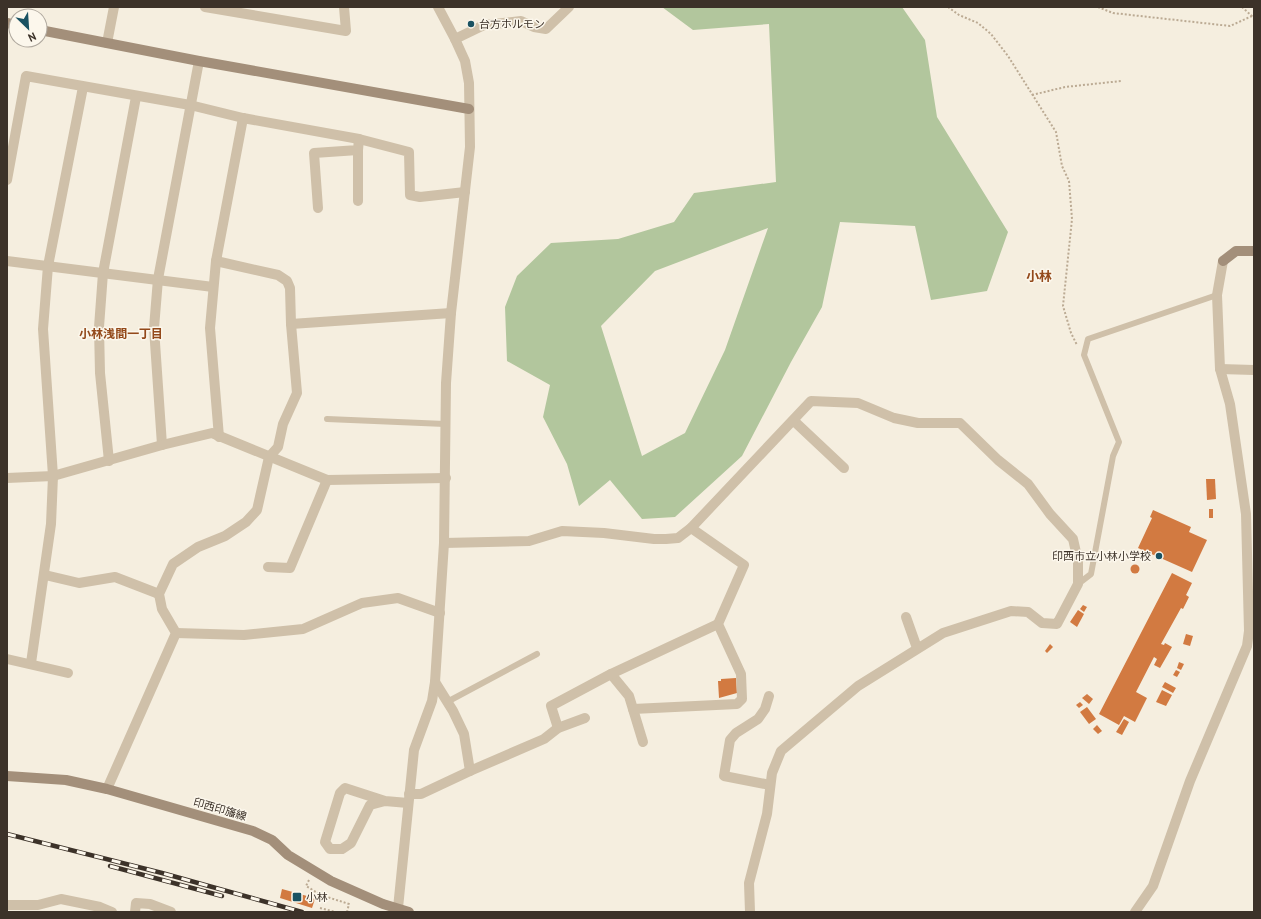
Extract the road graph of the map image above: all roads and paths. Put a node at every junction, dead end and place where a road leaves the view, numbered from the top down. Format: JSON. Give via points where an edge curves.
{"nodes":[{"id":1,"x":114,"y":7,"type":"edge"},
{"id":2,"x":205,"y":7,"type":"edge"},
{"id":3,"x":344,"y":7,"type":"edge"},
{"id":4,"x":438,"y":7,"type":"edge"},
{"id":5,"x":569,"y":7,"type":"edge"},
{"id":6,"x":948,"y":7,"type":"edge"},
{"id":7,"x":1098,"y":7,"type":"edge"},
{"id":8,"x":1242,"y":7,"type":"edge"},
{"id":9,"x":1253,"y":17,"type":"edge"},
{"id":10,"x":48,"y":32,"type":"edge"},
{"id":11,"x":456,"y":39,"type":"junction"},
{"id":12,"x":107,"y":43,"type":"junction"},
{"id":13,"x":199,"y":61,"type":"junction"},
{"id":14,"x":1121,"y":81,"type":"dead end"},
{"id":15,"x":83,"y":87,"type":"junction"},
{"id":16,"x":1032,"y":95,"type":"junction"},
{"id":17,"x":136,"y":97,"type":"junction"},
{"id":18,"x":190,"y":105,"type":"junction"},
{"id":19,"x":469,"y":109,"type":"junction"},
{"id":20,"x":243,"y":118,"type":"junction"},
{"id":21,"x":358,"y":144,"type":"junction"},
{"id":22,"x":7,"y":180,"type":"edge"},
{"id":23,"x":465,"y":192,"type":"junction"},
{"id":24,"x":358,"y":200,"type":"dead end"},
{"id":25,"x":318,"y":208,"type":"dead end"},
{"id":26,"x":1254,"y":251,"type":"edge"},
{"id":27,"x":7,"y":261,"type":"edge"},
{"id":28,"x":216,"y":261,"type":"junction"},
{"id":29,"x":48,"y":266,"type":"junction"},
{"id":30,"x":103,"y":274,"type":"junction"},
{"id":31,"x":158,"y":279,"type":"junction"},
{"id":32,"x":213,"y":287,"type":"junction"},
{"id":33,"x":1217,"y":295,"type":"junction"},
{"id":34,"x":451,"y":313,"type":"junction"},
{"id":35,"x":291,"y":324,"type":"junction"},
{"id":36,"x":1086,"y":348,"type":"junction"},
{"id":37,"x":1220,"y":369,"type":"junction"},
{"id":38,"x":1254,"y":370,"type":"edge"},
{"id":39,"x":327,"y":420,"type":"dead end"},
{"id":40,"x":794,"y":420,"type":"junction"},
{"id":41,"x":445,"y":424,"type":"junction"},
{"id":42,"x":219,"y":437,"type":"junction"},
{"id":43,"x":162,"y":445,"type":"junction"},
{"id":44,"x":269,"y":457,"type":"junction"},
{"id":45,"x":109,"y":461,"type":"junction"},
{"id":46,"x":844,"y":468,"type":"dead end"},
{"id":47,"x":53,"y":476,"type":"junction"},
{"id":48,"x":7,"y":478,"type":"edge"},
{"id":49,"x":446,"y":478,"type":"junction"},
{"id":50,"x":327,"y":480,"type":"junction"},
{"id":51,"x":692,"y":528,"type":"junction"},
{"id":52,"x":444,"y":543,"type":"junction"},
{"id":53,"x":268,"y":567,"type":"dead end"},
{"id":54,"x":45,"y":575,"type":"junction"},
{"id":55,"x":1078,"y":584,"type":"junction"},
{"id":56,"x":159,"y":594,"type":"junction"},
{"id":57,"x":440,"y":613,"type":"junction"},
{"id":58,"x":906,"y":617,"type":"dead end"},
{"id":59,"x":718,"y":624,"type":"junction"},
{"id":60,"x":176,"y":633,"type":"junction"},
{"id":61,"x":917,"y":648,"type":"junction"},
{"id":62,"x":537,"y":654,"type":"dead end"},
{"id":63,"x":7,"y":659,"type":"edge"},
{"id":64,"x":31,"y":663,"type":"junction"},
{"id":65,"x":68,"y":673,"type":"dead end"},
{"id":66,"x":611,"y":674,"type":"junction"},
{"id":67,"x":435,"y":682,"type":"junction"},
{"id":68,"x":769,"y":696,"type":"dead end"},
{"id":69,"x":447,"y":702,"type":"junction"},
{"id":70,"x":633,"y":709,"type":"junction"},
{"id":71,"x":585,"y":718,"type":"dead end"},
{"id":72,"x":558,"y":728,"type":"junction"},
{"id":73,"x":643,"y":742,"type":"dead end"},
{"id":74,"x":470,"y":771,"type":"junction"},
{"id":75,"x":7,"y":776,"type":"edge"},
{"id":76,"x":770,"y":784,"type":"junction"},
{"id":77,"x":107,"y":789,"type":"junction"},
{"id":78,"x":409,"y":799,"type":"junction"},
{"id":79,"x":385,"y":800,"type":"junction"},
{"id":80,"x":309,"y":880,"type":"dead end"},
{"id":81,"x":7,"y":905,"type":"edge"},
{"id":82,"x":320,"y":908,"type":"dead end"},
{"id":83,"x":398,"y":908,"type":"junction"},
{"id":84,"x":100,"y":910,"type":"edge"},
{"id":85,"x":112,"y":912,"type":"edge"},
{"id":86,"x":135,"y":912,"type":"edge"},
{"id":87,"x":171,"y":912,"type":"edge"},
{"id":88,"x":336,"y":912,"type":"edge"},
{"id":89,"x":347,"y":912,"type":"edge"},
{"id":90,"x":409,"y":912,"type":"edge"},
{"id":91,"x":750,"y":912,"type":"edge"},
{"id":92,"x":1135,"y":912,"type":"edge"}],
"edges":[{"from":1,"to":12,"type":"street"},
{"from":2,"to":3,"type":"street","via":[[346,31]]},
{"from":4,"to":11,"type":"street"},
{"from":5,"to":11,"type":"street","via":[[546,29],[521,21],[484,25]]},
{"from":6,"to":16,"type":"path","via":[[978,23],[991,34]]},
{"from":7,"to":9,"type":"path","via":[[1114,13],[1230,26]]},
{"from":8,"to":9,"type":"path"},
{"from":10,"to":12,"type":"street"},
{"from":11,"to":19,"type":"street","via":[[465,61],[469,83]]},
{"from":12,"to":13,"type":"street"},
{"from":13,"to":18,"type":"street"},
{"from":13,"to":19,"type":"street"},
{"from":14,"to":16,"type":"path","via":[[1065,87]]},
{"from":15,"to":17,"type":"street"},
{"from":15,"to":22,"type":"street","via":[[26,76]]},
{"from":15,"to":29,"type":"street"},
{"from":16,"to":36,"type":"path","via":[[1056,132],[1062,166],[1069,181],[1072,219],[1063,306],[1077,345]]},
{"from":17,"to":18,"type":"street"},
{"from":17,"to":30,"type":"street"},
{"from":18,"to":20,"type":"street"},
{"from":18,"to":31,"type":"street"},
{"from":19,"to":23,"type":"street","via":[[470,147]]},
{"from":20,"to":21,"type":"street"},
{"from":20,"to":28,"type":"street"},
{"from":21,"to":23,"type":"street","via":[[409,152],[410,195],[420,197]]},
{"from":21,"to":24,"type":"street"},
{"from":21,"to":25,"type":"street","via":[[314,153]]},
{"from":23,"to":34,"type":"street"},
{"from":26,"to":33,"type":"street","via":[[1236,251],[1223,261]]},
{"from":27,"to":29,"type":"street"},
{"from":28,"to":32,"type":"street"},
{"from":28,"to":35,"type":"street","via":[[287,280],[290,288]]},
{"from":29,"to":30,"type":"street"},
{"from":29,"to":47,"type":"street","via":[[42,329]]},
{"from":30,"to":31,"type":"street"},
{"from":30,"to":45,"type":"street","via":[[99,328],[100,374]]},
{"from":31,"to":32,"type":"street"},
{"from":31,"to":43,"type":"street","via":[[154,328]]},
{"from":32,"to":42,"type":"street","via":[[210,328]]},
{"from":33,"to":36,"type":"lane","via":[[1088,339]]},
{"from":33,"to":37,"type":"street"},
{"from":34,"to":35,"type":"street"},
{"from":34,"to":41,"type":"street"},
{"from":35,"to":44,"type":"street","via":[[297,393],[283,424],[278,447]]},
{"from":36,"to":55,"type":"lane","via":[[1084,355],[1119,442],[1113,456],[1091,574]]},
{"from":37,"to":38,"type":"street"},
{"from":37,"to":92,"type":"street","via":[[1230,404],[1246,514],[1249,631],[1247,646],[1190,781],[1153,886]]},
{"from":39,"to":41,"type":"lane"},
{"from":40,"to":46,"type":"street"},
{"from":40,"to":51,"type":"street"},
{"from":40,"to":55,"type":"street","via":[[811,401],[826,401],[858,403],[894,418],[918,423],[960,423],[998,460],[1028,484],[1073,539],[1078,561]]},
{"from":41,"to":49,"type":"street"},
{"from":42,"to":43,"type":"street","via":[[212,434]]},
{"from":42,"to":44,"type":"street"},
{"from":43,"to":45,"type":"street"},
{"from":44,"to":50,"type":"street"},
{"from":44,"to":56,"type":"street","via":[[257,510],[246,522],[225,536],[198,547],[173,564]]},
{"from":45,"to":47,"type":"street"},
{"from":47,"to":48,"type":"street"},
{"from":47,"to":54,"type":"street"},
{"from":49,"to":50,"type":"street"},
{"from":49,"to":52,"type":"street"},
{"from":50,"to":53,"type":"street","via":[[290,568]]},
{"from":51,"to":52,"type":"street","via":[[678,538],[666,539],[562,530],[529,541]]},
{"from":51,"to":59,"type":"street","via":[[744,565]]},
{"from":52,"to":57,"type":"street"},
{"from":54,"to":56,"type":"street","via":[[79,583],[115,577]]},
{"from":54,"to":64,"type":"street"},
{"from":55,"to":61,"type":"street","via":[[1057,624],[1042,623],[1028,612],[1011,611],[942,633]]},
{"from":56,"to":60,"type":"street","via":[[162,609]]},
{"from":57,"to":60,"type":"street","via":[[398,598],[362,603],[304,629],[244,635]]},
{"from":57,"to":67,"type":"street"},
{"from":58,"to":61,"type":"street"},
{"from":59,"to":66,"type":"street"},
{"from":59,"to":70,"type":"street","via":[[741,674],[742,699],[738,704]]},
{"from":60,"to":77,"type":"street"},
{"from":61,"to":76,"type":"street","via":[[858,686],[786,746],[781,751]]},
{"from":62,"to":69,"type":"lane"},
{"from":63,"to":64,"type":"street"},
{"from":64,"to":65,"type":"street"},
{"from":66,"to":70,"type":"street","via":[[629,696]]},
{"from":66,"to":72,"type":"street","via":[[551,706]]},
{"from":67,"to":69,"type":"street"},
{"from":67,"to":78,"type":"street","via":[[432,701],[414,750]]},
{"from":68,"to":76,"type":"street","via":[[765,709],[758,719],[730,740],[724,776]]},
{"from":69,"to":74,"type":"street","via":[[464,734]]},
{"from":70,"to":73,"type":"street"},
{"from":71,"to":72,"type":"street"},
{"from":72,"to":74,"type":"street","via":[[544,739]]},
{"from":74,"to":78,"type":"street"},
{"from":75,"to":77,"type":"street","name":"印西印旛線","via":[[66,780]]},
{"from":76,"to":91,"type":"street","via":[[767,814],[748,883]]},
{"from":77,"to":83,"type":"street","name":"印西印旛線","via":[[263,835],[313,871],[362,895]]},
{"from":78,"to":79,"type":"street"},
{"from":78,"to":83,"type":"street"},
{"from":79,"to":79,"type":"street","via":[[370,806],[350,843],[342,849],[330,849],[325,842],[340,794],[345,788]]},
{"from":80,"to":89,"type":"path","via":[[306,886],[321,895],[349,904]]},
{"from":81,"to":84,"type":"street","via":[[38,905],[61,899]]},
{"from":82,"to":88,"type":"path"},
{"from":83,"to":90,"type":"street","name":"印西印旛線"},
{"from":84,"to":85,"type":"street"},
{"from":86,"to":87,"type":"street","via":[[136,902]]}]}
